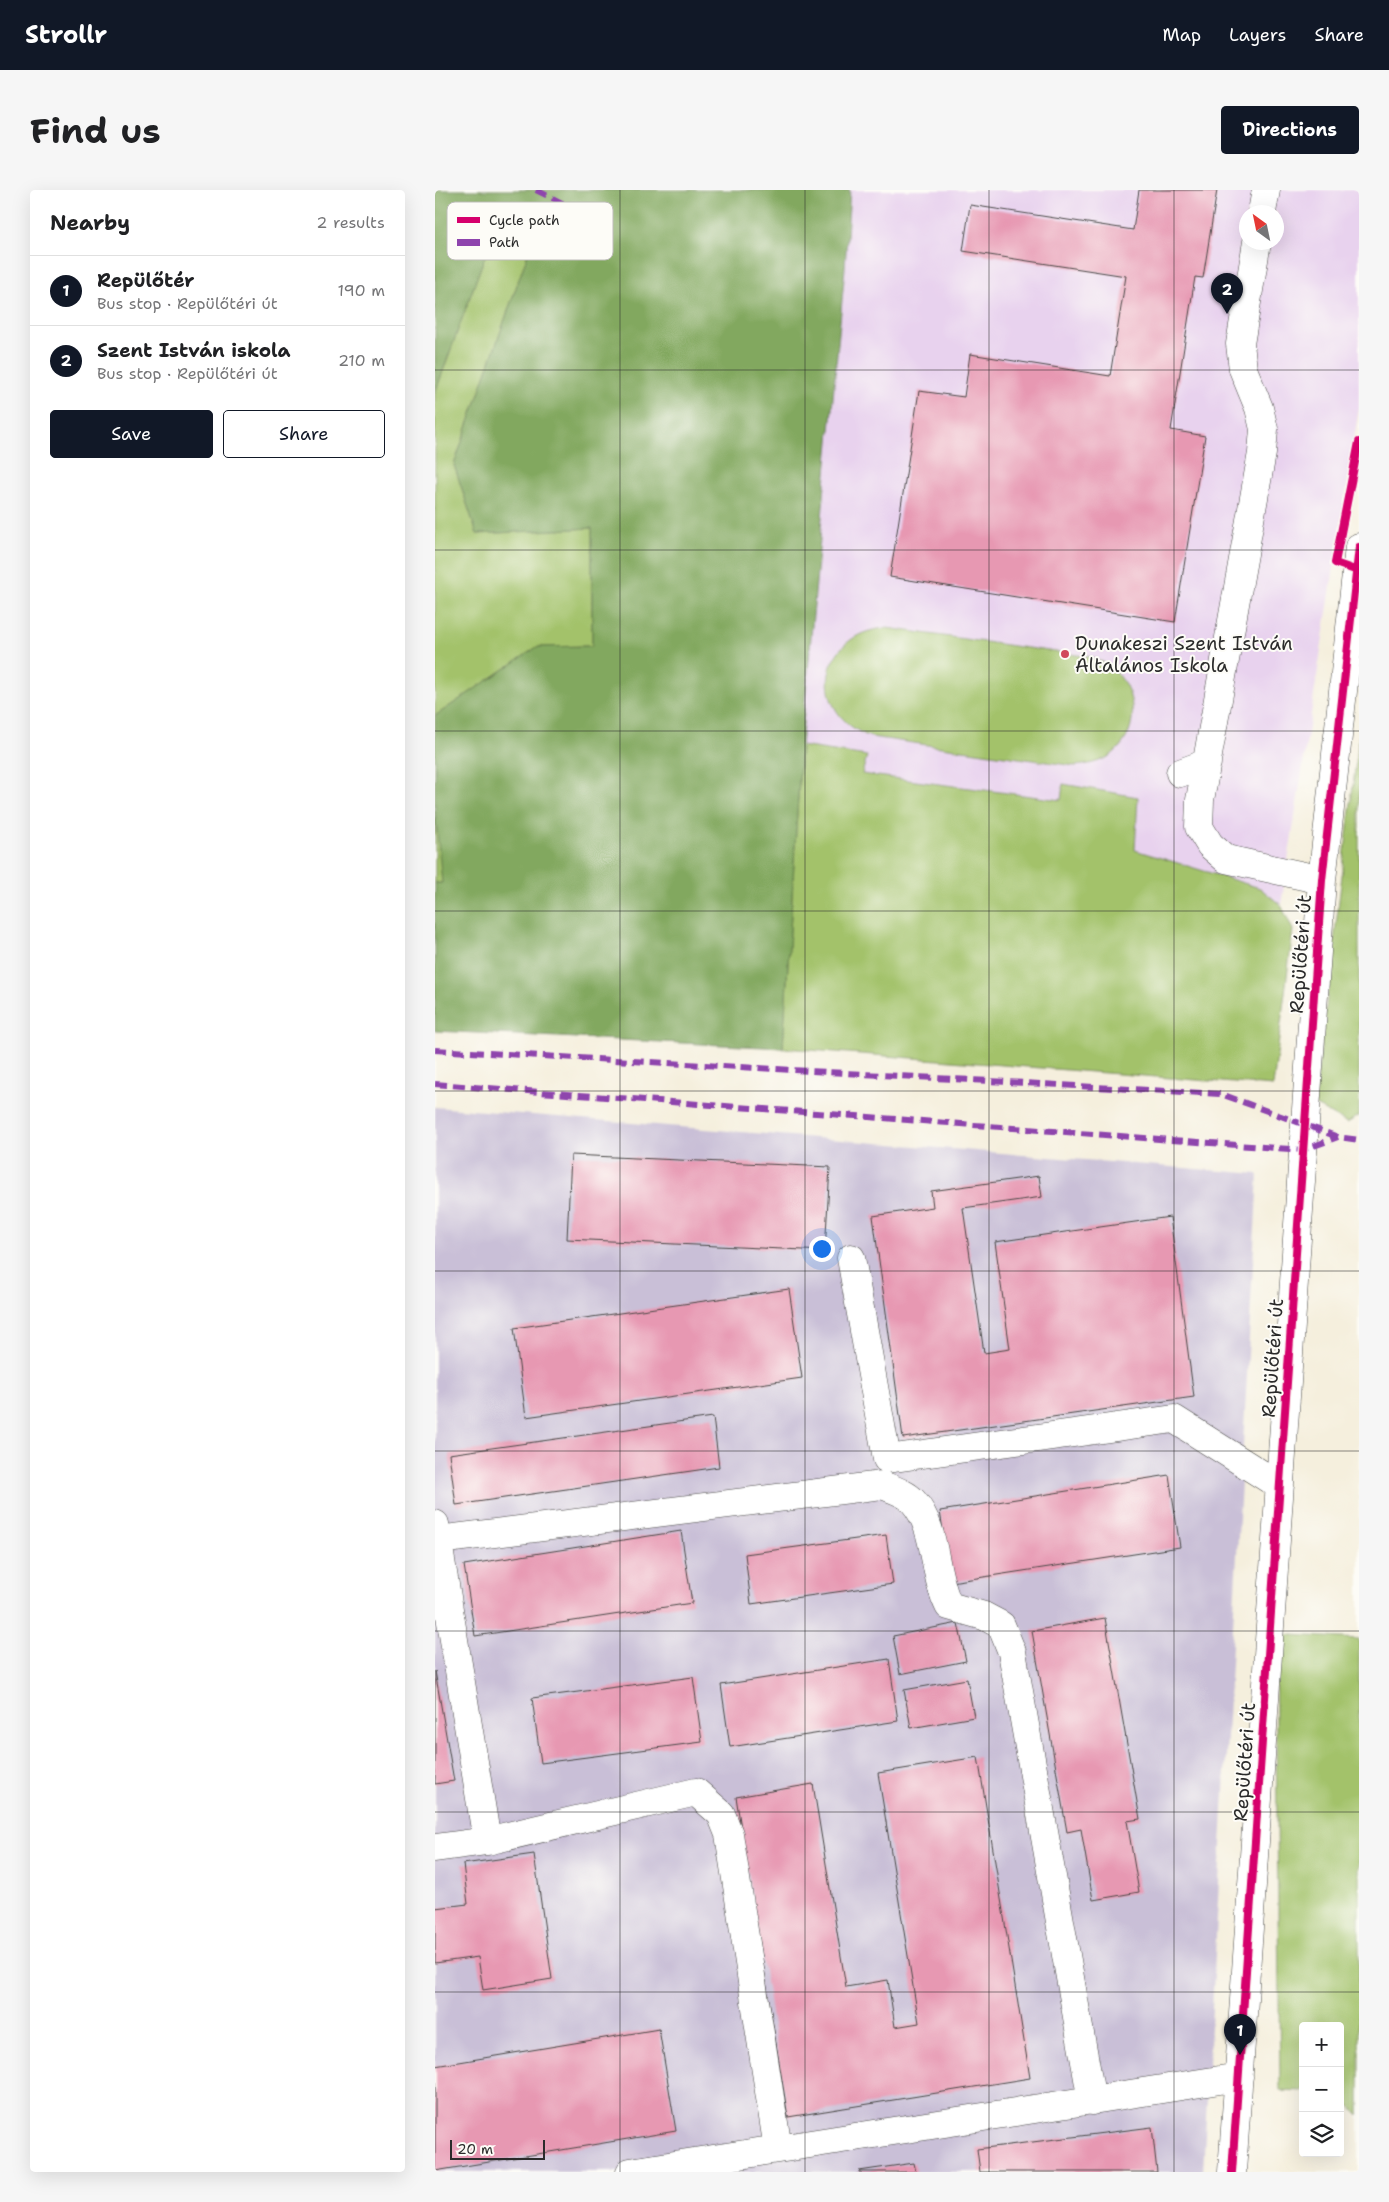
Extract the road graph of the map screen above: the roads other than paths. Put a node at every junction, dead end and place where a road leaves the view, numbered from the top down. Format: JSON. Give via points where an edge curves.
{"nodes":[{"id":1,"x":1266,"y":190,"type":"edge"},
{"id":2,"x":1263,"y":205,"type":"edge"},
{"id":3,"x":1256,"y":250,"type":"edge"},
{"id":4,"x":1245,"y":312,"type":"junction"},
{"id":5,"x":1258,"y":337,"type":"dead end"},
{"id":6,"x":1271,"y":439,"type":"junction"},
{"id":7,"x":1245,"y":451,"type":"dead end"},
{"id":8,"x":1359,"y":547,"type":"edge"},
{"id":9,"x":1207,"y":763,"type":"junction"},
{"id":10,"x":1180,"y":773,"type":"dead end"},
{"id":11,"x":1322,"y":880,"type":"junction"},
{"id":12,"x":851,"y":1258,"type":"dead end"},
{"id":13,"x":1279,"y":1486,"type":"junction"},
{"id":14,"x":436,"y":1532,"type":"edge"},
{"id":15,"x":487,"y":1840,"type":"junction"},
{"id":16,"x":435,"y":1848,"type":"edge"},
{"id":17,"x":1239,"y":2077,"type":"junction"},
{"id":18,"x":1092,"y":2101,"type":"junction"},
{"id":19,"x":778,"y":2149,"type":"junction"},
{"id":20,"x":630,"y":2172,"type":"edge"},
{"id":21,"x":1232,"y":2172,"type":"edge"}],
"edges":[{"from":1,"to":2,"type":"street"},
{"from":3,"to":4,"type":"street"},
{"from":4,"to":5,"type":"street"},
{"from":4,"to":6,"type":"street","via":[[1240,344],[1243,369]]},
{"from":6,"to":7,"type":"street"},
{"from":6,"to":9,"type":"street","via":[[1262,453]]},
{"from":8,"to":11,"type":"street","name":"Repülőtéri út"},
{"from":9,"to":10,"type":"street"},
{"from":9,"to":11,"type":"street","via":[[1199,827],[1214,850],[1235,862]]},
{"from":11,"to":13,"type":"street","name":"Repülőtéri út"},
{"from":12,"to":13,"type":"street","via":[[887,1459],[1174,1419]]},
{"from":13,"to":17,"type":"street","name":"Repülőtéri út"},
{"from":14,"to":15,"type":"street"},
{"from":14,"to":18,"type":"street","via":[[883,1485],[912,1500],[926,1519],[941,1592],[949,1606],[984,1616],[1001,1625],[1012,1652]]},
{"from":15,"to":16,"type":"street"},
{"from":15,"to":19,"type":"street","via":[[696,1792],[721,1814],[729,1834]]},
{"from":17,"to":18,"type":"street"},
{"from":17,"to":21,"type":"street","name":"Repülőtéri út"},
{"from":18,"to":19,"type":"street"},
{"from":19,"to":20,"type":"street"}]}
